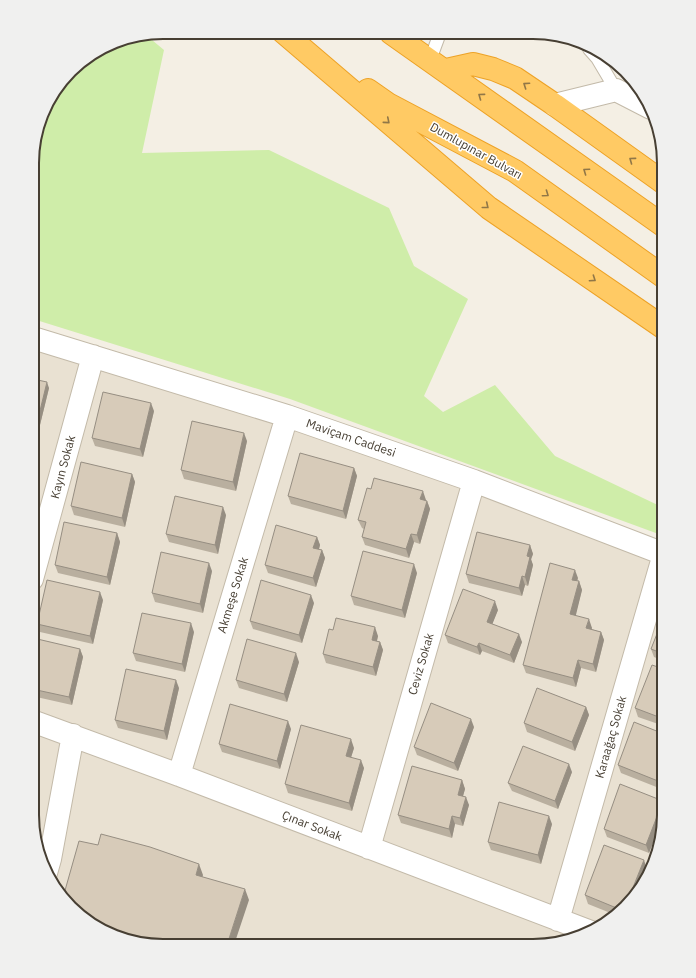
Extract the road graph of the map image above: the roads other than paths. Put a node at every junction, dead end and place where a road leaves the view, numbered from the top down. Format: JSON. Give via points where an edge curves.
{"nodes":[{"id":1,"x":291,"y":39,"type":"edge"},
{"id":2,"x":293,"y":39,"type":"edge"},
{"id":3,"x":400,"y":39,"type":"edge"},
{"id":4,"x":440,"y":39,"type":"edge"},
{"id":5,"x":596,"y":56,"type":"edge"},
{"id":6,"x":438,"y":65,"type":"junction"},
{"id":7,"x":616,"y":90,"type":"junction"},
{"id":8,"x":641,"y":103,"type":"edge"},
{"id":9,"x":555,"y":105,"type":"junction"},
{"id":10,"x":657,"y":178,"type":"edge"},
{"id":11,"x":657,"y":221,"type":"edge"},
{"id":12,"x":657,"y":272,"type":"edge"},
{"id":13,"x":657,"y":323,"type":"edge"},
{"id":14,"x":39,"y":340,"type":"edge"},
{"id":15,"x":93,"y":356,"type":"junction"},
{"id":16,"x":288,"y":416,"type":"junction"},
{"id":17,"x":474,"y":481,"type":"junction"},
{"id":18,"x":39,"y":532,"type":"edge"},
{"id":19,"x":657,"y":551,"type":"edge"},
{"id":20,"x":657,"y":578,"type":"edge"},
{"id":21,"x":39,"y":723,"type":"edge"},
{"id":22,"x":73,"y":735,"type":"junction"},
{"id":23,"x":179,"y":775,"type":"junction"},
{"id":24,"x":369,"y":848,"type":"junction"},
{"id":25,"x":49,"y":862,"type":"edge"},
{"id":26,"x":558,"y":920,"type":"junction"},
{"id":27,"x":582,"y":929,"type":"edge"}],
"edges":[{"from":1,"to":13,"type":"highway","one_way":true,"via":[[489,208]]},
{"from":2,"to":12,"type":"highway","name":"Dumlupınar Bulvarı","one_way":true,"via":[[388,104],[515,171]]},
{"from":3,"to":6,"type":"highway"},
{"from":4,"to":6,"type":"lane"},
{"from":5,"to":7,"type":"lane"},
{"from":9,"to":6,"type":"highway","one_way":true,"via":[[515,78],[493,69],[473,64]]},
{"from":11,"to":6,"type":"highway","one_way":true},
{"from":7,"to":8,"type":"street"},
{"from":7,"to":9,"type":"street"},
{"from":10,"to":9,"type":"highway","one_way":true},
{"from":14,"to":15,"type":"street","name":"Maviçam Caddesi"},
{"from":15,"to":16,"type":"street","name":"Maviçam Caddesi"},
{"from":15,"to":18,"type":"street","name":"Kayın Sokak"},
{"from":16,"to":17,"type":"street","name":"Maviçam Caddesi"},
{"from":16,"to":23,"type":"street","name":"Akmeşe Sokak"},
{"from":17,"to":19,"type":"street","name":"Maviçam Caddesi"},
{"from":17,"to":24,"type":"street","name":"Ceviz Sokak"},
{"from":20,"to":26,"type":"street","name":"Karaağaç Sokak"},
{"from":21,"to":22,"type":"street","name":"Çınar Sokak"},
{"from":22,"to":23,"type":"street","name":"Çınar Sokak"},
{"from":22,"to":25,"type":"street"},
{"from":23,"to":24,"type":"street","name":"Çınar Sokak"},
{"from":24,"to":26,"type":"street","name":"Çınar Sokak"},
{"from":26,"to":27,"type":"street","name":"Çınar Sokak"}]}
